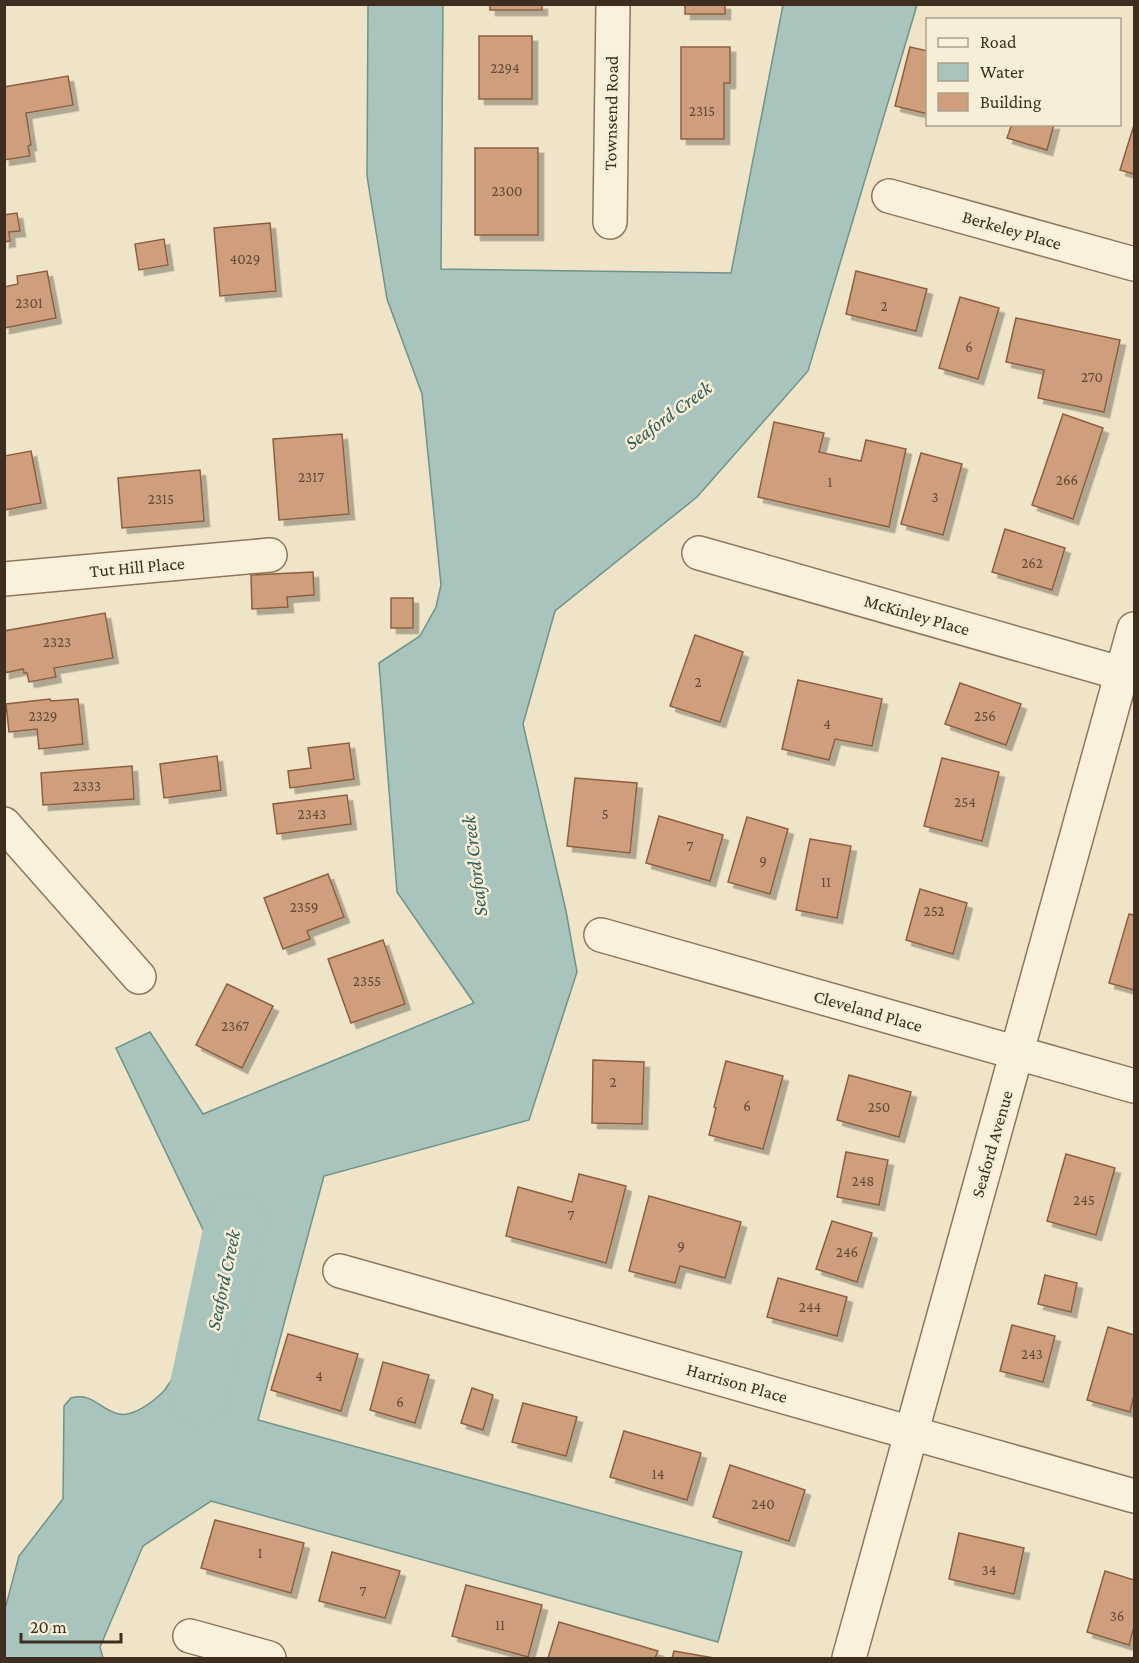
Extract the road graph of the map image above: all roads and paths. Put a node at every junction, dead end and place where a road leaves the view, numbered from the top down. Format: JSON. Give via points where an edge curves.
{"nodes":[{"id":1,"x":613,"y":4,"type":"edge"},
{"id":2,"x":889,"y":196,"type":"dead end"},
{"id":3,"x":610,"y":222,"type":"dead end"},
{"id":4,"x":1134,"y":264,"type":"edge"},
{"id":5,"x":699,"y":553,"type":"dead end"},
{"id":6,"x":270,"y":555,"type":"dead end"},
{"id":7,"x":4,"y":579,"type":"edge"},
{"id":8,"x":1134,"y":629,"type":"edge"},
{"id":9,"x":1128,"y":675,"type":"edge"},
{"id":10,"x":4,"y":824,"type":"edge"},
{"id":11,"x":601,"y":935,"type":"dead end"},
{"id":12,"x":139,"y":977,"type":"dead end"},
{"id":13,"x":1017,"y":1053,"type":"junction"},
{"id":14,"x":1134,"y":1086,"type":"edge"},
{"id":15,"x":340,"y":1271,"type":"dead end"},
{"id":16,"x":912,"y":1432,"type":"junction"},
{"id":17,"x":1134,"y":1496,"type":"edge"},
{"id":18,"x":190,"y":1636,"type":"dead end"},
{"id":19,"x":269,"y":1659,"type":"edge"},
{"id":20,"x":849,"y":1659,"type":"edge"}],
"edges":[{"from":1,"to":3,"type":"street","name":"Townsend Road"},
{"from":2,"to":4,"type":"street","name":"Berkeley Place"},
{"from":5,"to":9,"type":"street","name":"McKinley Place"},
{"from":6,"to":7,"type":"street","name":"Tut Hill Place"},
{"from":8,"to":9,"type":"street","name":"Seaford Avenue"},
{"from":9,"to":13,"type":"street","name":"Seaford Avenue"},
{"from":10,"to":12,"type":"street"},
{"from":11,"to":13,"type":"street","name":"Cleveland Place"},
{"from":13,"to":14,"type":"street","name":"Cleveland Place"},
{"from":13,"to":16,"type":"street","name":"Seaford Avenue"},
{"from":15,"to":16,"type":"street","name":"Harrison Place"},
{"from":16,"to":17,"type":"street","name":"Harrison Place"},
{"from":16,"to":20,"type":"street","name":"Seaford Avenue"},
{"from":18,"to":19,"type":"street"}]}
